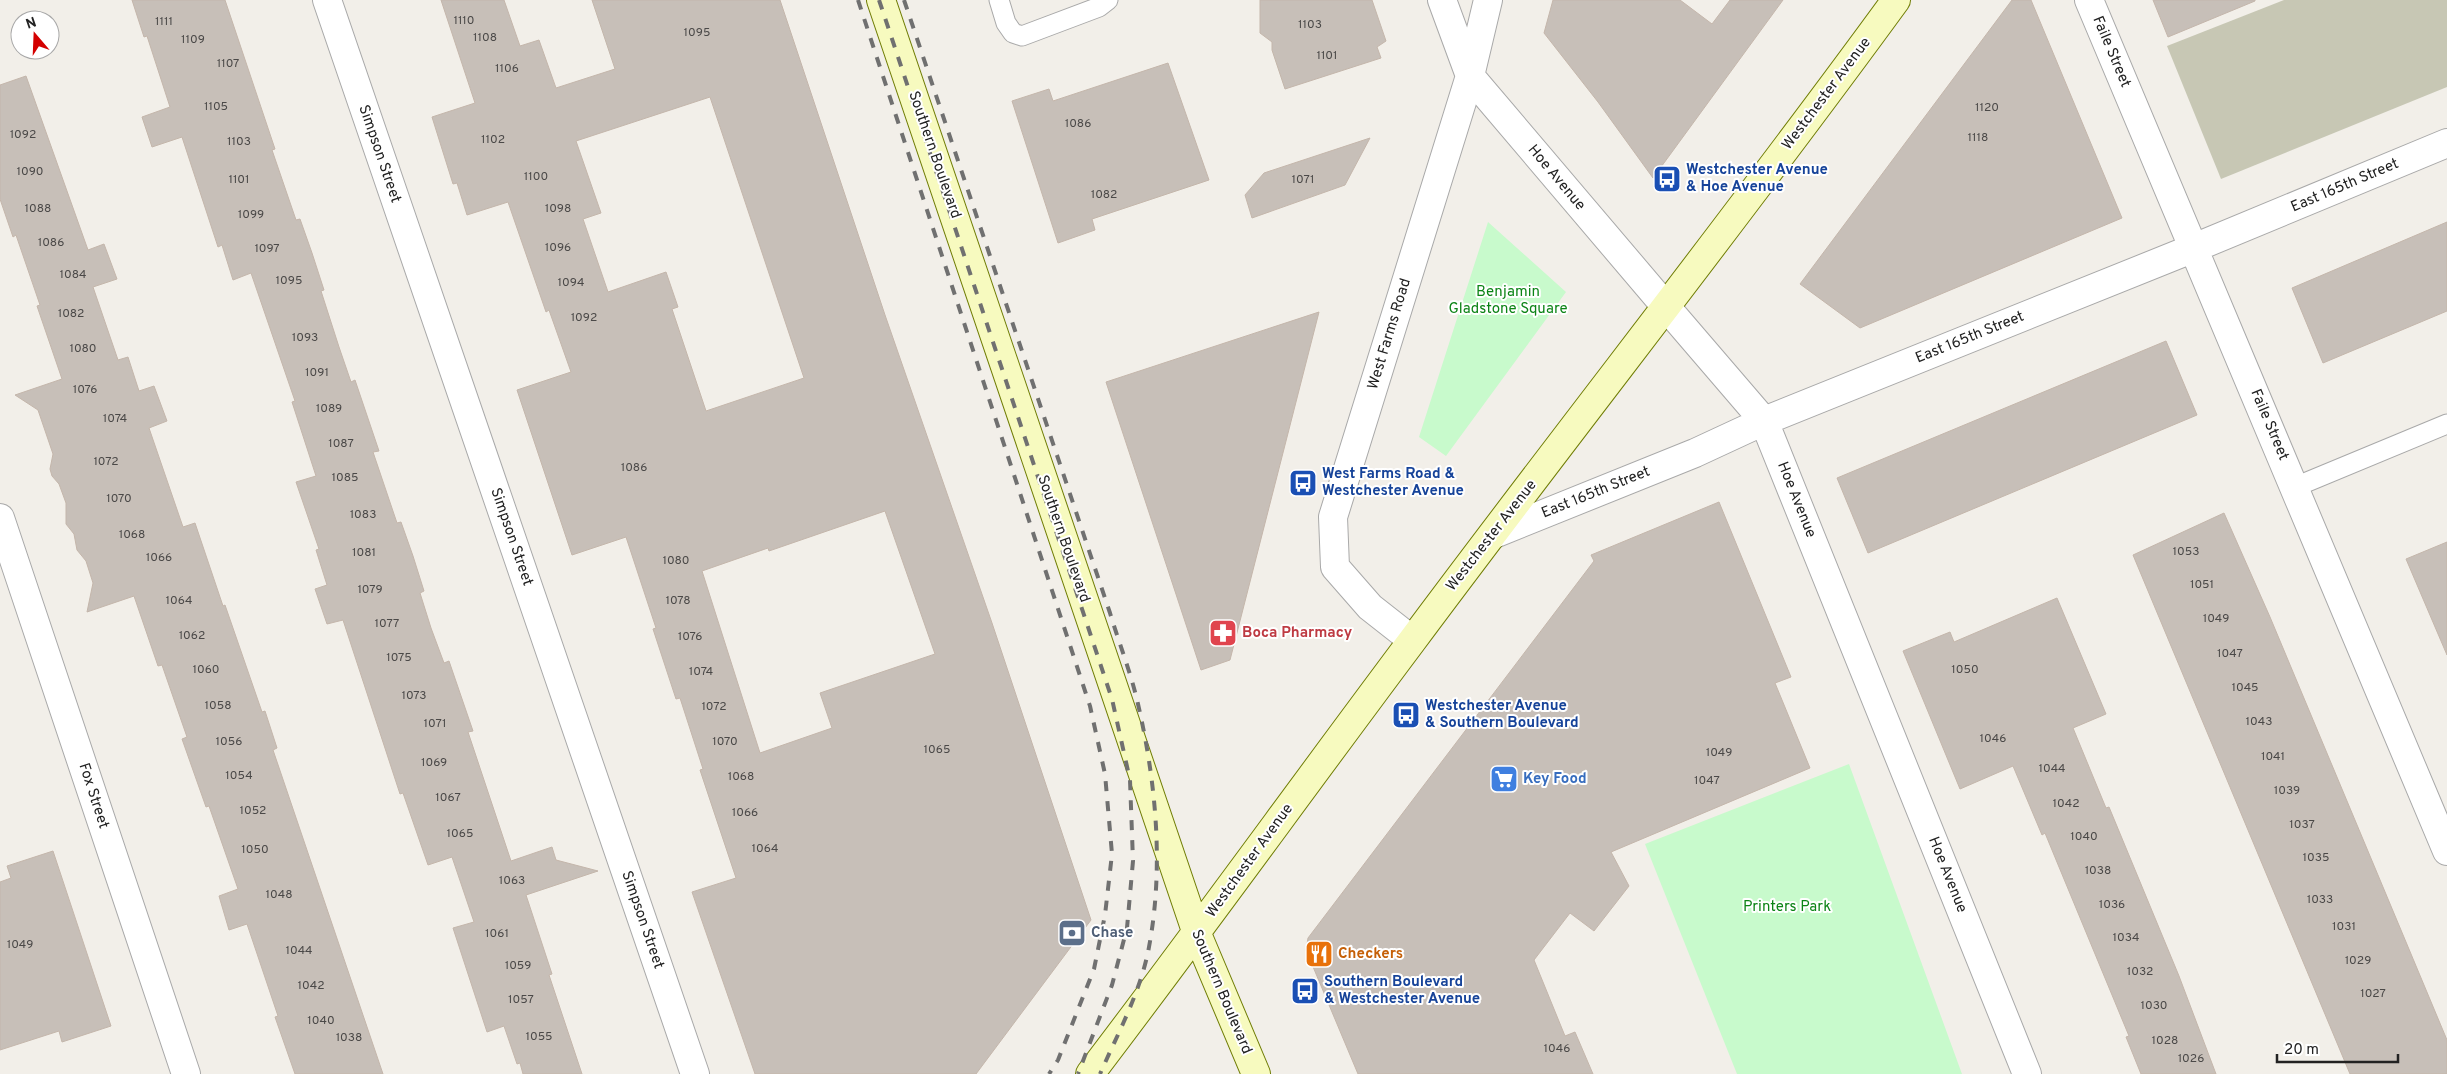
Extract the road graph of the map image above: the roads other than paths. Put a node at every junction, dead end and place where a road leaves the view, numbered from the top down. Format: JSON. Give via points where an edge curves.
{"nodes":[{"id":1,"x":327,"y":0,"type":"edge"},
{"id":2,"x":881,"y":0,"type":"edge"},
{"id":3,"x":999,"y":0,"type":"edge"},
{"id":4,"x":1108,"y":0,"type":"edge"},
{"id":5,"x":1442,"y":0,"type":"edge"},
{"id":6,"x":1488,"y":0,"type":"edge"},
{"id":7,"x":1896,"y":0,"type":"edge"},
{"id":8,"x":2089,"y":0,"type":"edge"},
{"id":9,"x":1470,"y":76,"type":"junction"},
{"id":10,"x":2447,"y":143,"type":"edge"},
{"id":11,"x":2194,"y":248,"type":"junction"},
{"id":12,"x":1667,"y":308,"type":"junction"},
{"id":13,"x":1764,"y":421,"type":"junction"},
{"id":14,"x":2447,"y":424,"type":"edge"},
{"id":15,"x":2295,"y":487,"type":"junction"},
{"id":16,"x":0,"y":518,"type":"edge"},
{"id":17,"x":1494,"y":534,"type":"junction"},
{"id":18,"x":1412,"y":640,"type":"junction"},
{"id":19,"x":2447,"y":851,"type":"edge"},
{"id":20,"x":1196,"y":934,"type":"junction"},
{"id":21,"x":186,"y":1074,"type":"edge"},
{"id":22,"x":695,"y":1074,"type":"edge"},
{"id":23,"x":1090,"y":1074,"type":"edge"},
{"id":24,"x":1256,"y":1074,"type":"edge"},
{"id":25,"x":2027,"y":1074,"type":"edge"}],
"edges":[{"from":1,"to":22,"type":"street","name":"Simpson Street"},
{"from":2,"to":20,"type":"main road","name":"Southern Boulevard"},
{"from":3,"to":4,"type":"lane","via":[[1012,33],[1022,36],[1099,7]]},
{"from":5,"to":9,"type":"street","name":"Hoe Avenue"},
{"from":6,"to":9,"type":"street","name":"West Farms Road"},
{"from":7,"to":12,"type":"main road","name":"Westchester Avenue"},
{"from":8,"to":11,"type":"street","name":"Faile Street"},
{"from":9,"to":12,"type":"street","name":"Hoe Avenue"},
{"from":9,"to":18,"type":"street","name":"West Farms Road","via":[[1333,517],[1335,567],[1370,606]]},
{"from":10,"to":11,"type":"street","name":"East 165th Street"},
{"from":11,"to":13,"type":"street","name":"East 165th Street"},
{"from":11,"to":15,"type":"street","name":"Faile Street"},
{"from":12,"to":13,"type":"street","name":"Hoe Avenue"},
{"from":12,"to":17,"type":"main road","name":"Westchester Avenue"},
{"from":13,"to":17,"type":"street","name":"East 165th Street","via":[[1696,453]]},
{"from":13,"to":25,"type":"street","name":"Hoe Avenue"},
{"from":14,"to":15,"type":"lane"},
{"from":15,"to":19,"type":"street","name":"Faile Street"},
{"from":16,"to":21,"type":"street","name":"Fox Street"},
{"from":17,"to":18,"type":"main road","name":"Westchester Avenue"},
{"from":18,"to":20,"type":"main road","name":"Westchester Avenue"},
{"from":20,"to":23,"type":"main road","name":"Westchester Avenue"},
{"from":20,"to":24,"type":"main road","name":"Southern Boulevard"}]}
